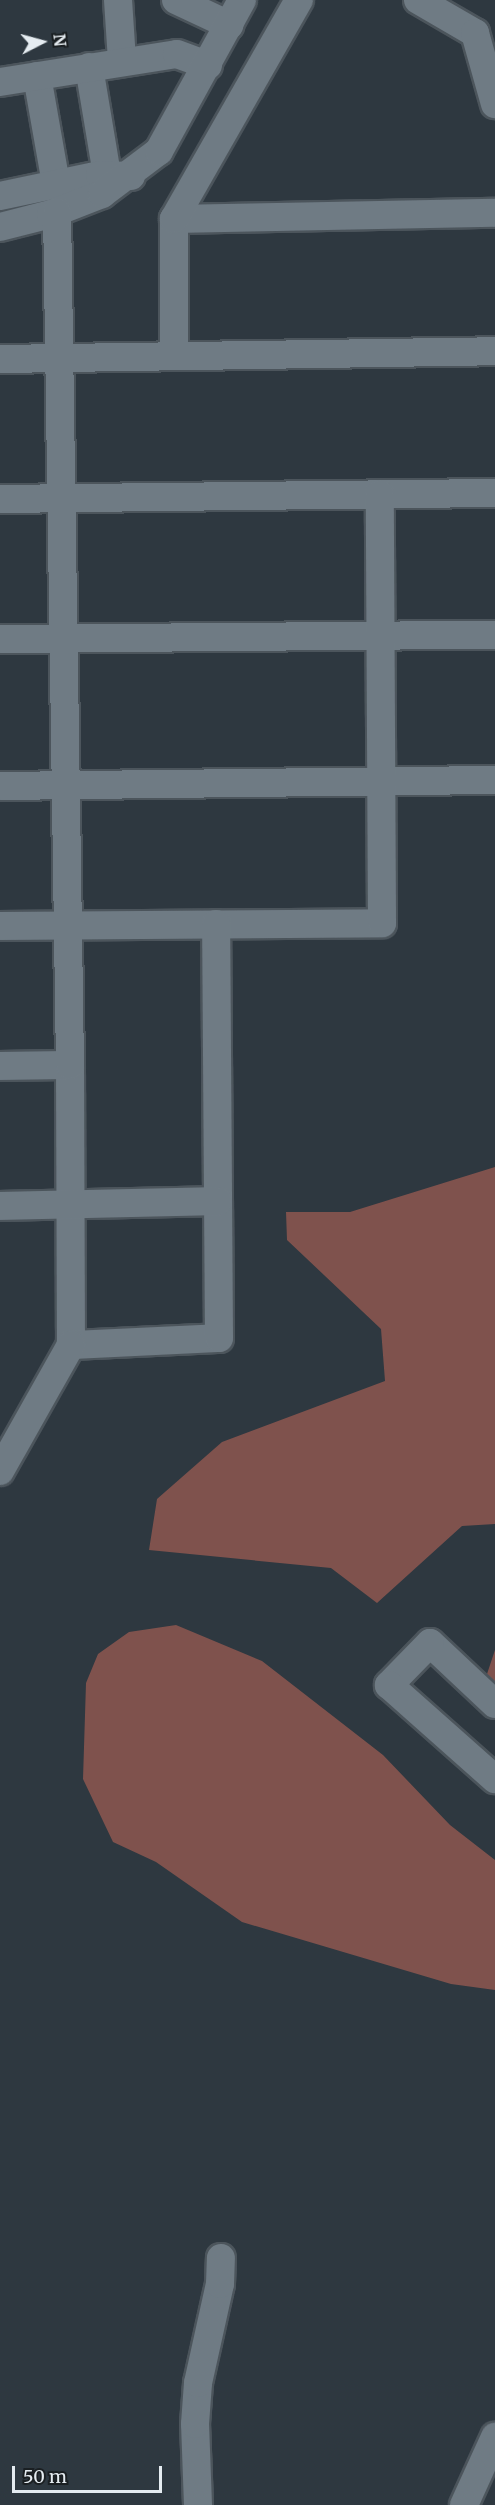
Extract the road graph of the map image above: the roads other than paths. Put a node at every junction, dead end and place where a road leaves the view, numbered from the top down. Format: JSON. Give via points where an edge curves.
{"nodes":[{"id":1,"x":118,"y":0,"type":"edge"},
{"id":2,"x":176,"y":0,"type":"edge"},
{"id":3,"x":242,"y":0,"type":"edge"},
{"id":4,"x":298,"y":0,"type":"edge"},
{"id":5,"x":418,"y":0,"type":"edge"},
{"id":6,"x":229,"y":25,"type":"junction"},
{"id":7,"x":122,"y":62,"type":"junction"},
{"id":8,"x":208,"y":65,"type":"junction"},
{"id":9,"x":89,"y":67,"type":"junction"},
{"id":10,"x":12,"y":76,"type":"edge"},
{"id":11,"x":495,"y":104,"type":"edge"},
{"id":12,"x":119,"y":176,"type":"junction"},
{"id":13,"x":56,"y":184,"type":"junction"},
{"id":14,"x":1,"y":190,"type":"edge"},
{"id":15,"x":57,"y":212,"type":"junction"},
{"id":16,"x":495,"y":213,"type":"edge"},
{"id":17,"x":174,"y":219,"type":"junction"},
{"id":18,"x":0,"y":227,"type":"edge"},
{"id":19,"x":495,"y":351,"type":"edge"},
{"id":20,"x":174,"y":356,"type":"junction"},
{"id":21,"x":59,"y":358,"type":"junction"},
{"id":22,"x":0,"y":359,"type":"edge"},
{"id":23,"x":495,"y":493,"type":"edge"},
{"id":24,"x":380,"y":494,"type":"junction"},
{"id":25,"x":0,"y":499,"type":"edge"},
{"id":26,"x":62,"y":499,"type":"junction"},
{"id":27,"x":495,"y":635,"type":"edge"},
{"id":28,"x":381,"y":636,"type":"junction"},
{"id":29,"x":64,"y":638,"type":"junction"},
{"id":30,"x":0,"y":639,"type":"edge"},
{"id":31,"x":495,"y":780,"type":"edge"},
{"id":32,"x":381,"y":782,"type":"junction"},
{"id":33,"x":0,"y":786,"type":"edge"},
{"id":34,"x":66,"y":787,"type":"junction"},
{"id":35,"x":216,"y":924,"type":"junction"},
{"id":36,"x":0,"y":926,"type":"edge"},
{"id":37,"x":69,"y":926,"type":"junction"},
{"id":38,"x":70,"y":1065,"type":"junction"},
{"id":39,"x":0,"y":1066,"type":"edge"},
{"id":40,"x":218,"y":1201,"type":"junction"},
{"id":41,"x":71,"y":1204,"type":"junction"},
{"id":42,"x":0,"y":1206,"type":"edge"},
{"id":43,"x":71,"y":1345,"type":"junction"},
{"id":44,"x":0,"y":1471,"type":"edge"},
{"id":45,"x":495,"y":1704,"type":"edge"},
{"id":46,"x":495,"y":1779,"type":"edge"},
{"id":47,"x":221,"y":2258,"type":"dead end"},
{"id":48,"x":495,"y":2437,"type":"edge"},
{"id":49,"x":198,"y":2505,"type":"edge"},
{"id":50,"x":464,"y":2505,"type":"edge"}],
"edges":[{"from":1,"to":7,"type":"street"},
{"from":2,"to":6,"type":"street"},
{"from":3,"to":6,"type":"street"},
{"from":4,"to":17,"type":"street"},
{"from":5,"to":11,"type":"street","via":[[475,33]]},
{"from":6,"to":8,"type":"street"},
{"from":7,"to":8,"type":"street","via":[[177,54]]},
{"from":7,"to":9,"type":"street"},
{"from":8,"to":12,"type":"street","via":[[159,151]]},
{"from":9,"to":10,"type":"street"},
{"from":9,"to":12,"type":"street"},
{"from":10,"to":13,"type":"street"},
{"from":12,"to":13,"type":"street"},
{"from":12,"to":15,"type":"street","via":[[102,194]]},
{"from":13,"to":14,"type":"street"},
{"from":15,"to":18,"type":"street"},
{"from":15,"to":21,"type":"street"},
{"from":16,"to":17,"type":"street"},
{"from":17,"to":20,"type":"street"},
{"from":19,"to":20,"type":"street"},
{"from":20,"to":21,"type":"street"},
{"from":21,"to":22,"type":"street"},
{"from":21,"to":26,"type":"street"},
{"from":23,"to":24,"type":"street"},
{"from":24,"to":26,"type":"street"},
{"from":24,"to":28,"type":"street"},
{"from":25,"to":26,"type":"street"},
{"from":26,"to":29,"type":"street"},
{"from":27,"to":28,"type":"street"},
{"from":28,"to":29,"type":"street"},
{"from":28,"to":32,"type":"street"},
{"from":29,"to":30,"type":"street"},
{"from":29,"to":34,"type":"street"},
{"from":31,"to":32,"type":"street"},
{"from":32,"to":34,"type":"street"},
{"from":32,"to":35,"type":"street","via":[[382,923]]},
{"from":33,"to":34,"type":"street"},
{"from":34,"to":37,"type":"street"},
{"from":35,"to":37,"type":"street"},
{"from":35,"to":40,"type":"street"},
{"from":36,"to":37,"type":"street"},
{"from":37,"to":38,"type":"street"},
{"from":38,"to":39,"type":"street"},
{"from":38,"to":41,"type":"street"},
{"from":40,"to":41,"type":"street"},
{"from":40,"to":43,"type":"street","via":[[219,1338]]},
{"from":41,"to":42,"type":"street"},
{"from":41,"to":43,"type":"street"},
{"from":43,"to":44,"type":"street"},
{"from":45,"to":46,"type":"street","via":[[430,1643],[389,1685]]},
{"from":47,"to":49,"type":"street","via":[[220,2284],[198,2383]]},
{"from":48,"to":50,"type":"street"}]}
